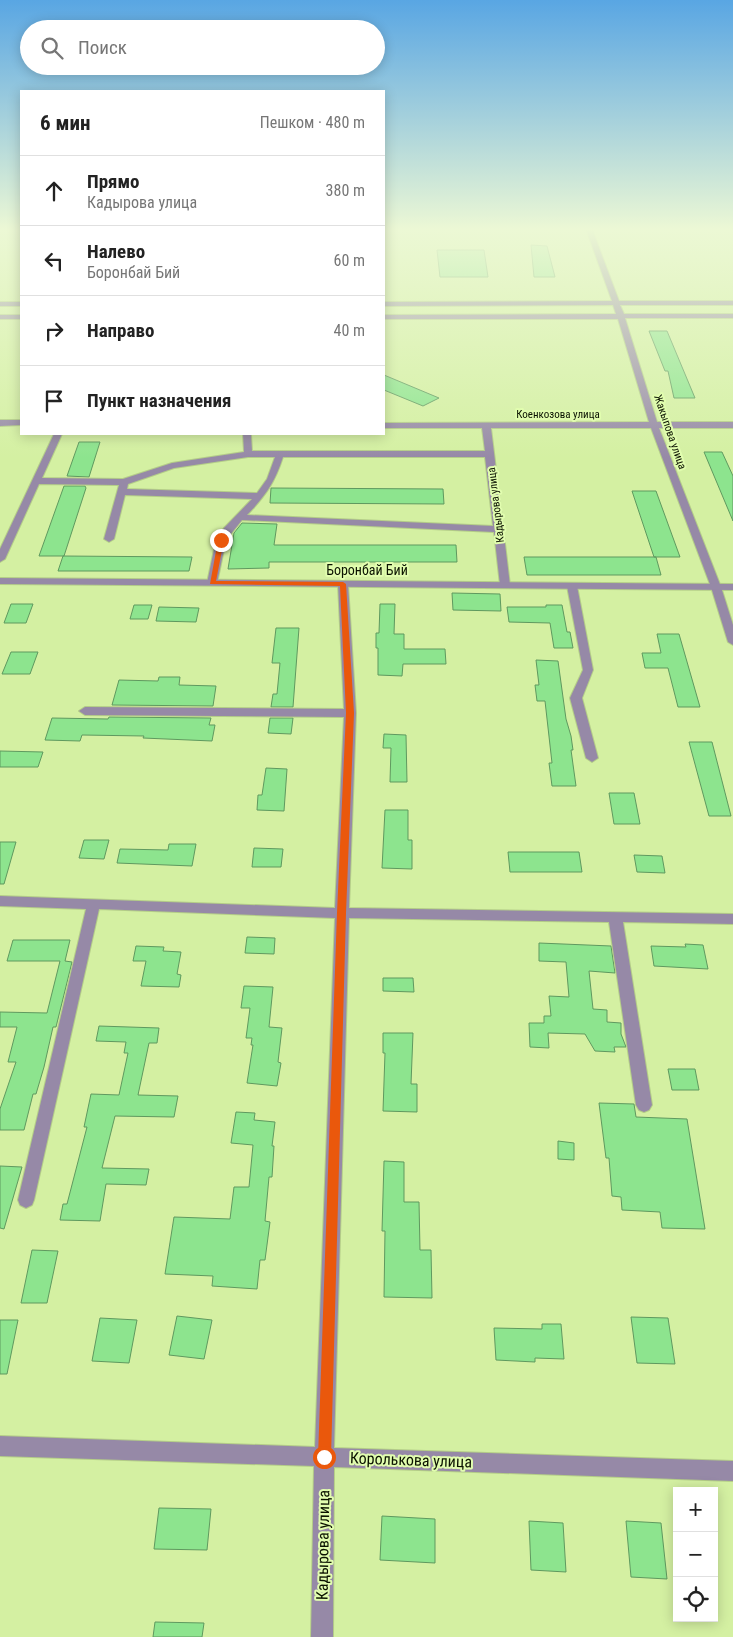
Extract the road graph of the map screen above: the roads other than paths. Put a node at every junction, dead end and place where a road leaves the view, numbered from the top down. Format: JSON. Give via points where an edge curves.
{"nodes":[{"id":1,"x":616,"y":305,"type":"edge"},
{"id":2,"x":733,"y":316,"type":"edge"},
{"id":3,"x":0,"y":317,"type":"edge"},
{"id":4,"x":20,"y":317,"type":"edge"},
{"id":5,"x":385,"y":317,"type":"edge"},
{"id":6,"x":621,"y":317,"type":"junction"},
{"id":7,"x":0,"y":423,"type":"edge"},
{"id":8,"x":20,"y":423,"type":"edge"},
{"id":9,"x":385,"y":424,"type":"edge"},
{"id":10,"x":486,"y":425,"type":"junction"},
{"id":11,"x":654,"y":425,"type":"junction"},
{"id":12,"x":733,"y":425,"type":"edge"},
{"id":13,"x":58,"y":435,"type":"edge"},
{"id":14,"x":247,"y":435,"type":"edge"},
{"id":15,"x":248,"y":454,"type":"junction"},
{"id":16,"x":280,"y":454,"type":"junction"},
{"id":17,"x":490,"y":454,"type":"junction"},
{"id":18,"x":36,"y":481,"type":"junction"},
{"id":19,"x":123,"y":487,"type":"junction"},
{"id":20,"x":260,"y":496,"type":"junction"},
{"id":21,"x":240,"y":518,"type":"junction"},
{"id":22,"x":500,"y":529,"type":"junction"},
{"id":23,"x":109,"y":539,"type":"dead end"},
{"id":24,"x":0,"y":559,"type":"edge"},
{"id":25,"x":0,"y":581,"type":"edge"},
{"id":26,"x":212,"y":583,"type":"junction"},
{"id":27,"x":343,"y":584,"type":"junction"},
{"id":28,"x":505,"y":585,"type":"junction"},
{"id":29,"x":572,"y":586,"type":"junction"},
{"id":30,"x":716,"y":587,"type":"junction"},
{"id":31,"x":733,"y":587,"type":"edge"},
{"id":32,"x":733,"y":642,"type":"edge"},
{"id":33,"x":84,"y":711,"type":"dead end"},
{"id":34,"x":350,"y":713,"type":"junction"},
{"id":35,"x":592,"y":758,"type":"dead end"},
{"id":36,"x":0,"y":901,"type":"edge"},
{"id":37,"x":94,"y":904,"type":"junction"},
{"id":38,"x":342,"y":913,"type":"junction"},
{"id":39,"x":615,"y":917,"type":"junction"},
{"id":40,"x":733,"y":919,"type":"edge"},
{"id":41,"x":644,"y":1105,"type":"dead end"},
{"id":42,"x":26,"y":1200,"type":"dead end"},
{"id":43,"x":0,"y":1446,"type":"edge"},
{"id":44,"x":324,"y":1457,"type":"junction"},
{"id":45,"x":733,"y":1471,"type":"edge"},
{"id":46,"x":322,"y":1637,"type":"edge"}],
"edges":[{"from":1,"to":6,"type":"street","name":"Жакыпова улица"},
{"from":2,"to":6,"type":"street"},
{"from":3,"to":4,"type":"street"},
{"from":5,"to":6,"type":"street"},
{"from":6,"to":11,"type":"street","name":"Жакыпова улица"},
{"from":7,"to":8,"type":"street"},
{"from":9,"to":10,"type":"street","name":"Коенкозова улица"},
{"from":10,"to":11,"type":"street","name":"Коенкозова улица"},
{"from":10,"to":17,"type":"street","name":"Кадырова улица"},
{"from":11,"to":12,"type":"street","name":"Коенкозова улица"},
{"from":11,"to":30,"type":"street","name":"Жакыпова улица"},
{"from":13,"to":18,"type":"street"},
{"from":14,"to":15,"type":"street"},
{"from":15,"to":16,"type":"street"},
{"from":15,"to":19,"type":"street","via":[[172,466],[139,475]]},
{"from":16,"to":17,"type":"street"},
{"from":16,"to":20,"type":"street","via":[[271,479]]},
{"from":17,"to":22,"type":"street","name":"Кадырова улица"},
{"from":18,"to":19,"type":"street"},
{"from":18,"to":24,"type":"street"},
{"from":19,"to":20,"type":"street"},
{"from":19,"to":23,"type":"street"},
{"from":20,"to":21,"type":"street"},
{"from":21,"to":22,"type":"street"},
{"from":21,"to":26,"type":"street","via":[[221,540]]},
{"from":22,"to":28,"type":"street","name":"Кадырова улица"},
{"from":25,"to":26,"type":"street","name":"Боронбай Бий"},
{"from":26,"to":27,"type":"street","name":"Боронбай Бий"},
{"from":27,"to":28,"type":"street","name":"Боронбай Бий"},
{"from":27,"to":34,"type":"street","name":"Кадырова улица"},
{"from":28,"to":29,"type":"street","name":"Боронбай Бий"},
{"from":29,"to":30,"type":"street","name":"Боронбай Бий"},
{"from":29,"to":35,"type":"street","via":[[588,670],[576,698]]},
{"from":30,"to":31,"type":"street","name":"Боронбай Бий"},
{"from":30,"to":32,"type":"street","name":"Жакыпова улица"},
{"from":33,"to":34,"type":"street"},
{"from":34,"to":38,"type":"street","name":"Кадырова улица"},
{"from":36,"to":37,"type":"street"},
{"from":37,"to":38,"type":"street"},
{"from":37,"to":42,"type":"street"},
{"from":38,"to":39,"type":"street"},
{"from":38,"to":44,"type":"street","name":"Кадырова улица"},
{"from":39,"to":40,"type":"street"},
{"from":39,"to":41,"type":"street"},
{"from":43,"to":44,"type":"street","name":"Королькова улица"},
{"from":44,"to":45,"type":"street","name":"Королькова улица"},
{"from":44,"to":46,"type":"street","name":"Кадырова улица"}]}
